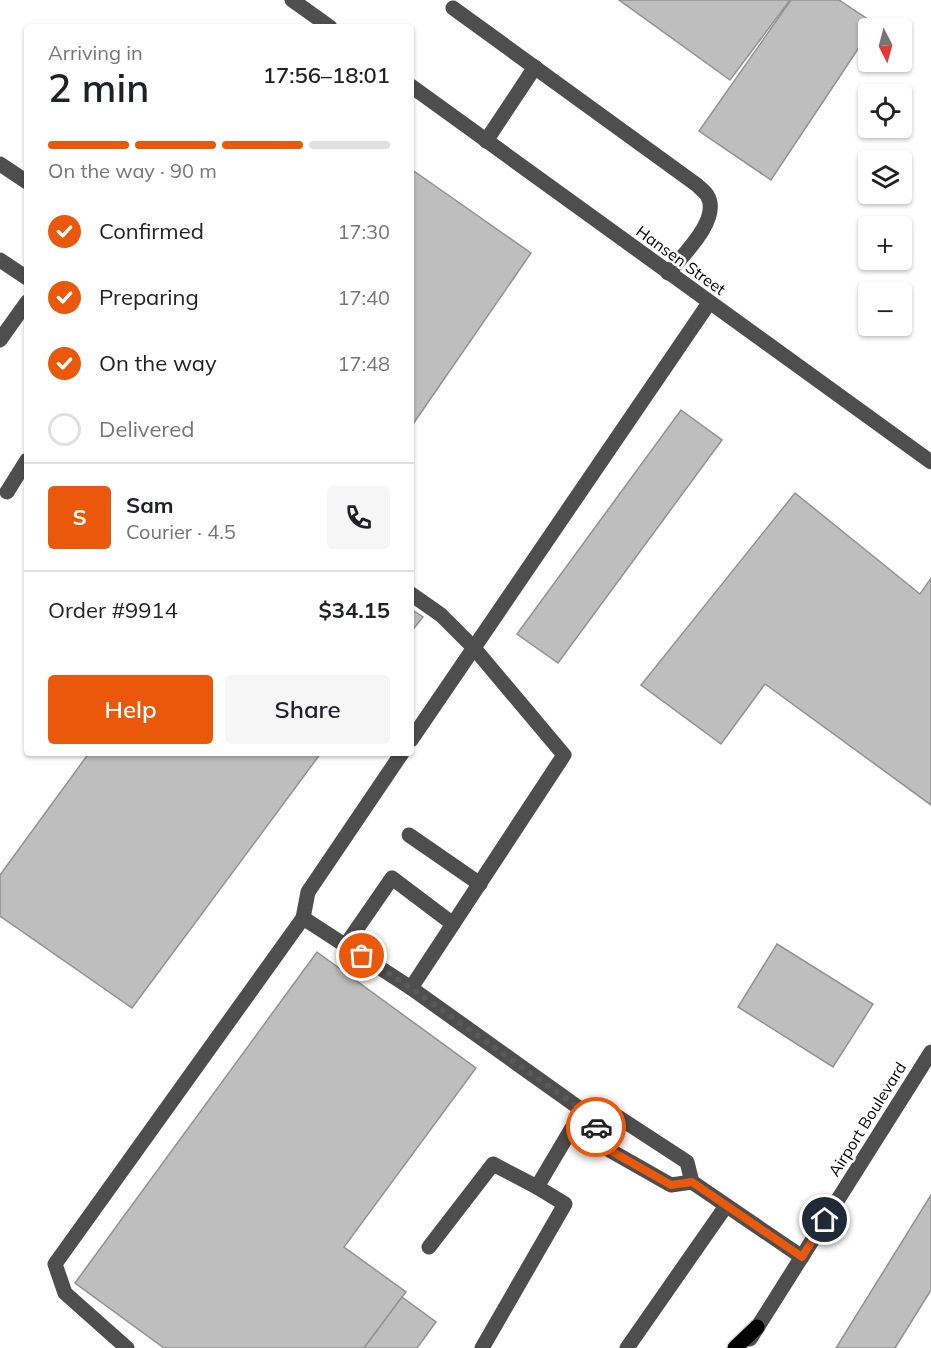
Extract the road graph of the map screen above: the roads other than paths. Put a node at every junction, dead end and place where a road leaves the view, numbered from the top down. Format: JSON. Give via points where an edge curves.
{"nodes":[{"id":1,"x":292,"y":0,"type":"edge"},
{"id":2,"x":453,"y":8,"type":"dead end"},
{"id":3,"x":317,"y":17,"type":"edge"},
{"id":4,"x":535,"y":68,"type":"junction"},
{"id":5,"x":414,"y":88,"type":"edge"},
{"id":6,"x":486,"y":141,"type":"junction"},
{"id":7,"x":0,"y":164,"type":"edge"},
{"id":8,"x":24,"y":180,"type":"edge"},
{"id":9,"x":0,"y":260,"type":"edge"},
{"id":10,"x":668,"y":273,"type":"junction"},
{"id":11,"x":24,"y":276,"type":"edge"},
{"id":12,"x":709,"y":303,"type":"junction"},
{"id":13,"x":24,"y":306,"type":"edge"},
{"id":14,"x":0,"y":340,"type":"edge"},
{"id":15,"x":931,"y":462,"type":"edge"},
{"id":16,"x":24,"y":465,"type":"edge"},
{"id":17,"x":6,"y":492,"type":"dead end"},
{"id":18,"x":414,"y":596,"type":"edge"},
{"id":19,"x":474,"y":648,"type":"junction"},
{"id":20,"x":414,"y":736,"type":"edge"},
{"id":21,"x":400,"y":756,"type":"edge"},
{"id":22,"x":409,"y":835,"type":"dead end"},
{"id":23,"x":480,"y":884,"type":"junction"},
{"id":24,"x":303,"y":918,"type":"junction"},
{"id":25,"x":453,"y":924,"type":"junction"},
{"id":26,"x":345,"y":946,"type":"junction"},
{"id":27,"x":411,"y":988,"type":"junction"},
{"id":28,"x":931,"y":1052,"type":"edge"},
{"id":29,"x":582,"y":1111,"type":"junction"},
{"id":30,"x":596,"y":1120,"type":"junction"},
{"id":31,"x":692,"y":1182,"type":"junction"},
{"id":32,"x":537,"y":1187,"type":"junction"},
{"id":33,"x":726,"y":1206,"type":"junction"},
{"id":34,"x":429,"y":1248,"type":"dead end"},
{"id":35,"x":802,"y":1257,"type":"junction"},
{"id":36,"x":757,"y":1327,"type":"junction"},
{"id":37,"x":127,"y":1348,"type":"edge"},
{"id":38,"x":482,"y":1348,"type":"edge"},
{"id":39,"x":627,"y":1348,"type":"edge"},
{"id":40,"x":735,"y":1348,"type":"edge"},
{"id":41,"x":744,"y":1348,"type":"edge"}],
"edges":[{"from":1,"to":3,"type":"street"},
{"from":2,"to":4,"type":"street"},
{"from":4,"to":6,"type":"street"},
{"from":4,"to":10,"type":"street","via":[[708,196],[711,212],[705,227]]},
{"from":5,"to":6,"type":"street","name":"Hansen Street"},
{"from":6,"to":10,"type":"street","name":"Hansen Street"},
{"from":7,"to":8,"type":"street"},
{"from":9,"to":11,"type":"street"},
{"from":10,"to":12,"type":"street","name":"Hansen Street"},
{"from":12,"to":15,"type":"street","name":"Hansen Street"},
{"from":12,"to":19,"type":"street"},
{"from":13,"to":14,"type":"street"},
{"from":16,"to":17,"type":"street"},
{"from":18,"to":19,"type":"street","via":[[441,615]]},
{"from":19,"to":20,"type":"street"},
{"from":19,"to":23,"type":"street","via":[[564,755]]},
{"from":21,"to":24,"type":"street","via":[[308,892]]},
{"from":22,"to":23,"type":"street"},
{"from":23,"to":25,"type":"street"},
{"from":24,"to":26,"type":"street"},
{"from":24,"to":37,"type":"street","via":[[55,1264],[65,1293]]},
{"from":25,"to":26,"type":"street","via":[[392,878]]},
{"from":25,"to":27,"type":"street"},
{"from":26,"to":27,"type":"street"},
{"from":27,"to":29,"type":"street"},
{"from":28,"to":35,"type":"street","name":"Airport Boulevard"},
{"from":29,"to":30,"type":"street"},
{"from":29,"to":32,"type":"street"},
{"from":30,"to":31,"type":"street","via":[[618,1117],[687,1162]]},
{"from":30,"to":31,"type":"street","via":[[597,1143],[671,1185]]},
{"from":31,"to":33,"type":"street"},
{"from":32,"to":34,"type":"street","via":[[493,1164]]},
{"from":32,"to":38,"type":"street","via":[[565,1204]]},
{"from":33,"to":35,"type":"street"},
{"from":33,"to":39,"type":"street"},
{"from":35,"to":36,"type":"street","name":"Airport Boulevard"},
{"from":36,"to":40,"type":"main road","name":"Airport Boulevard"},
{"from":36,"to":41,"type":"street","name":"Airport Boulevard"}]}
